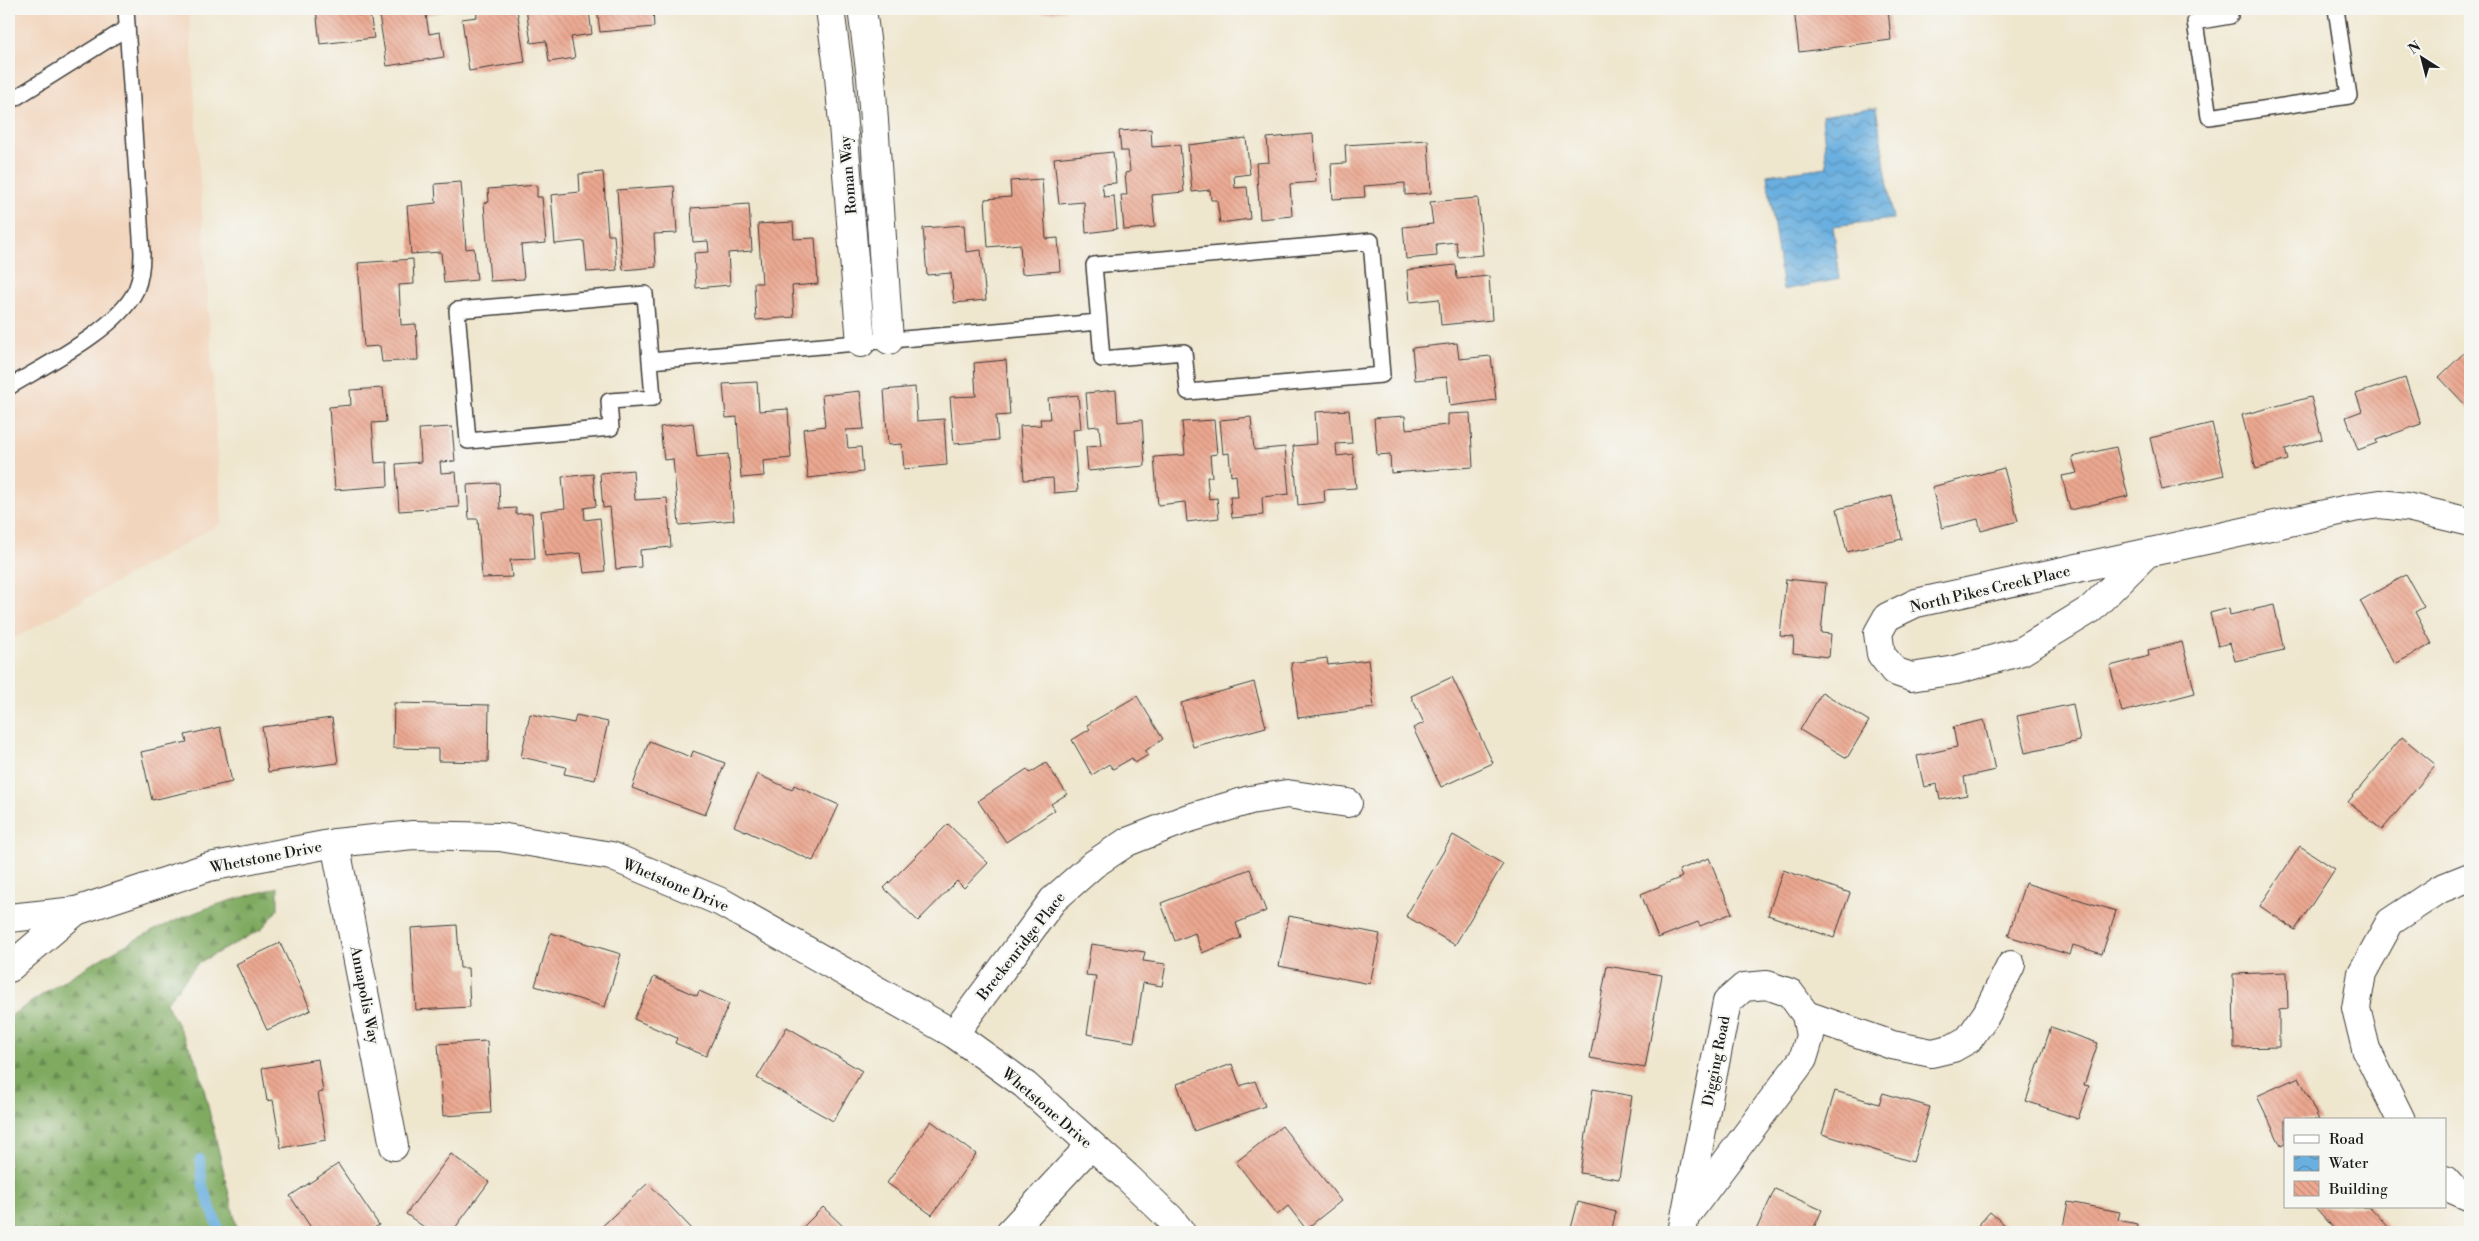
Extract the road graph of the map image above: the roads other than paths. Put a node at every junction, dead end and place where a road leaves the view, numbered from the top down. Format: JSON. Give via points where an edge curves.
{"nodes":[{"id":1,"x":126,"y":9,"type":"edge"},
{"id":2,"x":830,"y":9,"type":"edge"},
{"id":3,"x":862,"y":9,"type":"edge"},
{"id":4,"x":2229,"y":9,"type":"edge"},
{"id":5,"x":2336,"y":9,"type":"edge"},
{"id":6,"x":127,"y":28,"type":"junction"},
{"id":7,"x":9,"y":102,"type":"edge"},
{"id":8,"x":1099,"y":322,"type":"junction"},
{"id":9,"x":889,"y":340,"type":"junction"},
{"id":10,"x":861,"y":342,"type":"junction"},
{"id":11,"x":650,"y":361,"type":"junction"},
{"id":12,"x":9,"y":387,"type":"edge"},
{"id":13,"x":2470,"y":522,"type":"edge"},
{"id":14,"x":2146,"y":554,"type":"junction"},
{"id":15,"x":1348,"y":803,"type":"dead end"},
{"id":16,"x":335,"y":843,"type":"junction"},
{"id":17,"x":2470,"y":877,"type":"edge"},
{"id":18,"x":76,"y":911,"type":"junction"},
{"id":19,"x":9,"y":918,"type":"edge"},
{"id":20,"x":2011,"y":965,"type":"dead end"},
{"id":21,"x":9,"y":968,"type":"edge"},
{"id":22,"x":1806,"y":1016,"type":"junction"},
{"id":23,"x":954,"y":1034,"type":"junction"},
{"id":24,"x":2400,"y":1118,"type":"edge"},
{"id":25,"x":1090,"y":1145,"type":"junction"},
{"id":26,"x":394,"y":1146,"type":"dead end"},
{"id":27,"x":2446,"y":1181,"type":"edge"},
{"id":28,"x":2470,"y":1197,"type":"edge"},
{"id":29,"x":1683,"y":1225,"type":"edge"},
{"id":30,"x":1010,"y":1232,"type":"edge"},
{"id":31,"x":1181,"y":1232,"type":"edge"}],
"edges":[{"from":1,"to":6,"type":"lane"},
{"from":2,"to":10,"type":"street","name":"Roman Way","via":[[840,76]]},
{"from":3,"to":9,"type":"street","name":"Roman Way","via":[[871,78]]},
{"from":4,"to":5,"type":"lane","via":[[2230,16],[2195,22],[2209,117],[2349,96]]},
{"from":6,"to":7,"type":"lane"},
{"from":6,"to":12,"type":"lane","via":[[142,253],[139,281],[132,298],[111,321]]},
{"from":8,"to":8,"type":"lane","via":[[1102,360],[1184,352],[1188,392],[1382,375],[1371,241],[1094,265]]},
{"from":8,"to":9,"type":"lane"},
{"from":9,"to":10,"type":"lane"},
{"from":10,"to":11,"type":"lane"},
{"from":11,"to":11,"type":"lane","via":[[645,294],[457,310],[468,441],[611,428],[609,401],[653,398]]},
{"from":13,"to":14,"type":"street","name":"North Pikes Creek Place","via":[[2380,504]]},
{"from":14,"to":14,"type":"street","name":"North Pikes Creek Place","via":[[1916,603],[1887,618],[1878,633],[1881,654],[1894,671],[1911,677],[1956,670],[2022,651],[2091,609]]},
{"from":15,"to":23,"type":"street","name":"Breckenridge Place","via":[[1287,794],[1250,800],[1186,819],[1127,842],[1094,864],[1053,900]]},
{"from":16,"to":18,"type":"street","name":"Whetstone Drive","via":[[209,867]]},
{"from":16,"to":23,"type":"street","name":"Whetstone Drive","via":[[413,835],[500,837],[611,856],[721,902]]},
{"from":16,"to":26,"type":"street","name":"Annapolis Way"},
{"from":17,"to":24,"type":"street","via":[[2440,889],[2390,922],[2362,973],[2356,1008],[2366,1049]]},
{"from":18,"to":19,"type":"street","name":"Whetstone Drive"},
{"from":18,"to":21,"type":"street","name":"Whetstone Drive"},
{"from":20,"to":22,"type":"street","via":[[1987,1013],[1969,1039],[1932,1054],[1892,1045]]},
{"from":22,"to":29,"type":"street","name":"Digging Road","via":[[1810,1036],[1803,1059]]},
{"from":22,"to":29,"type":"street","name":"Digging Road","via":[[1790,993],[1767,985],[1744,987],[1727,1002]]},
{"from":23,"to":25,"type":"street","name":"Whetstone Drive","via":[[1025,1085]]},
{"from":25,"to":30,"type":"street"},
{"from":25,"to":31,"type":"street","name":"Whetstone Drive","via":[[1170,1218]]},
{"from":27,"to":28,"type":"street","via":[[2454,1190]]}]}
